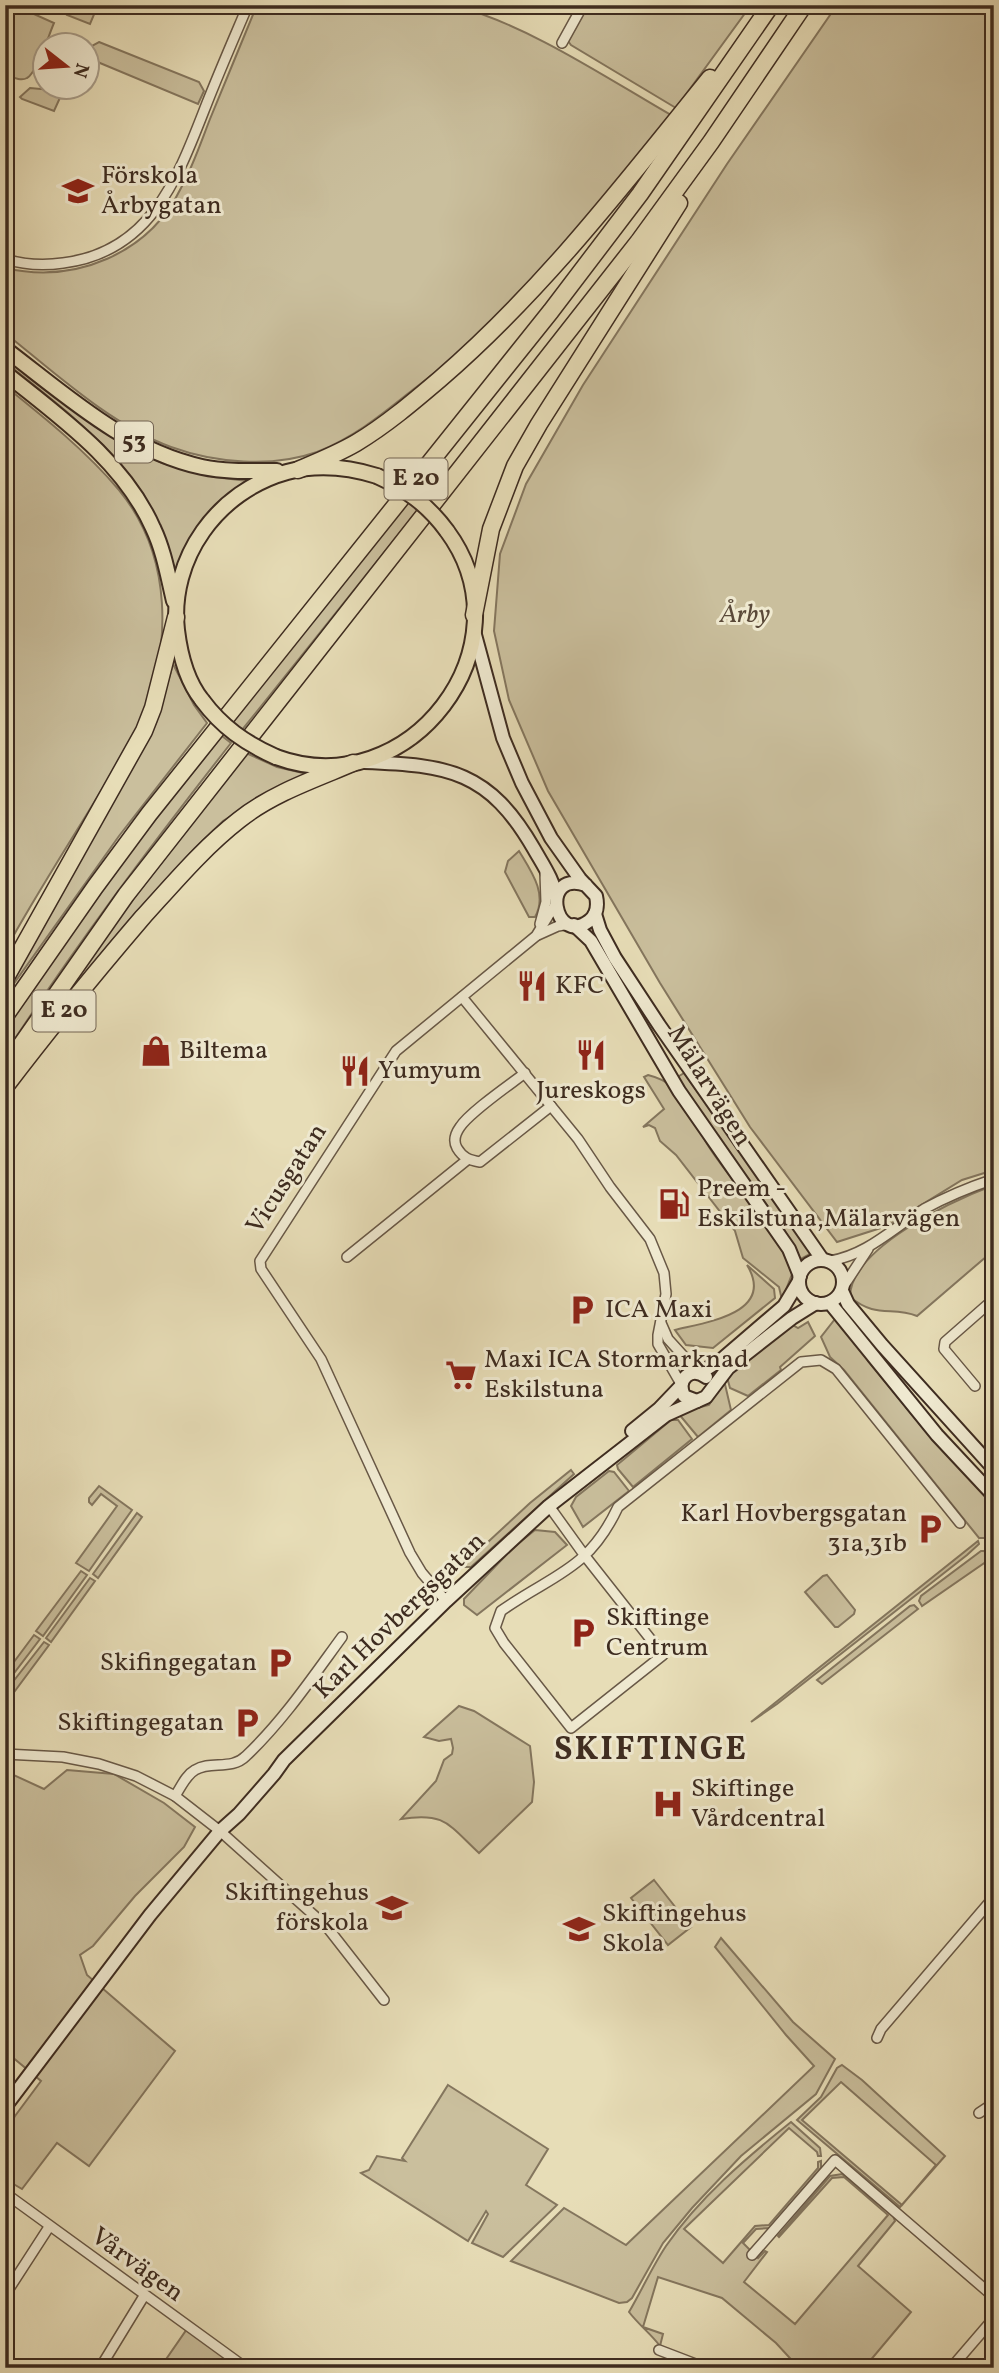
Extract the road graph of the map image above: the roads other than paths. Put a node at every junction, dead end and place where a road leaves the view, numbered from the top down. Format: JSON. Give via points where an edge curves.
{"nodes":[{"id":1,"x":248,"y":5,"type":"edge"},
{"id":2,"x":583,"y":5,"type":"edge"},
{"id":3,"x":770,"y":5,"type":"edge"},
{"id":4,"x":804,"y":5,"type":"edge"},
{"id":5,"x":562,"y":43,"type":"dead end"},
{"id":6,"x":711,"y":142,"type":"junction"},
{"id":7,"x":5,"y":259,"type":"edge"},
{"id":8,"x":5,"y":349,"type":"edge"},
{"id":9,"x":5,"y":373,"type":"edge"},
{"id":10,"x":293,"y":471,"type":"junction"},
{"id":11,"x":176,"y":612,"type":"junction"},
{"id":12,"x":474,"y":623,"type":"junction"},
{"id":13,"x":357,"y":762,"type":"junction"},
{"id":14,"x":544,"y":866,"type":"junction"},
{"id":15,"x":586,"y":885,"type":"junction"},
{"id":16,"x":556,"y":902,"type":"junction"},
{"id":17,"x":595,"y":914,"type":"junction"},
{"id":18,"x":572,"y":925,"type":"junction"},
{"id":19,"x":536,"y":936,"type":"junction"},
{"id":20,"x":5,"y":979,"type":"edge"},
{"id":21,"x":462,"y":997,"type":"junction"},
{"id":22,"x":5,"y":1016,"type":"edge"},
{"id":23,"x":5,"y":1068,"type":"edge"},
{"id":24,"x":524,"y":1073,"type":"junction"},
{"id":25,"x":5,"y":1087,"type":"edge"},
{"id":26,"x":551,"y":1106,"type":"junction"},
{"id":27,"x":467,"y":1160,"type":"junction"},
{"id":28,"x":994,"y":1179,"type":"edge"},
{"id":29,"x":869,"y":1247,"type":"junction"},
{"id":30,"x":347,"y":1257,"type":"dead end"},
{"id":31,"x":826,"y":1260,"type":"junction"},
{"id":32,"x":799,"y":1278,"type":"junction"},
{"id":33,"x":843,"y":1289,"type":"junction"},
{"id":34,"x":994,"y":1299,"type":"edge"},
{"id":35,"x":816,"y":1303,"type":"junction"},
{"id":36,"x":830,"y":1303,"type":"junction"},
{"id":37,"x":661,"y":1323,"type":"junction"},
{"id":38,"x":699,"y":1372,"type":"junction"},
{"id":39,"x":681,"y":1385,"type":"junction"},
{"id":40,"x":975,"y":1386,"type":"dead end"},
{"id":41,"x":710,"y":1391,"type":"junction"},
{"id":42,"x":697,"y":1401,"type":"junction"},
{"id":43,"x":994,"y":1469,"type":"edge"},
{"id":44,"x":994,"y":1496,"type":"edge"},
{"id":45,"x":549,"y":1506,"type":"junction"},
{"id":46,"x":960,"y":1523,"type":"dead end"},
{"id":47,"x":585,"y":1556,"type":"junction"},
{"id":48,"x":446,"y":1601,"type":"junction"},
{"id":49,"x":342,"y":1637,"type":"dead end"},
{"id":50,"x":5,"y":1754,"type":"edge"},
{"id":51,"x":175,"y":1796,"type":"junction"},
{"id":52,"x":220,"y":1831,"type":"junction"},
{"id":53,"x":994,"y":1897,"type":"edge"},
{"id":54,"x":384,"y":2000,"type":"dead end"},
{"id":55,"x":877,"y":2038,"type":"dead end"},
{"id":56,"x":994,"y":2103,"type":"edge"},
{"id":57,"x":5,"y":2107,"type":"edge"},
{"id":58,"x":979,"y":2113,"type":"dead end"},
{"id":59,"x":5,"y":2193,"type":"edge"},
{"id":60,"x":49,"y":2227,"type":"junction"},
{"id":61,"x":752,"y":2255,"type":"dead end"},
{"id":62,"x":5,"y":2295,"type":"edge"},
{"id":63,"x":144,"y":2296,"type":"junction"},
{"id":64,"x":994,"y":2297,"type":"edge"},
{"id":65,"x":994,"y":2319,"type":"edge"},
{"id":66,"x":659,"y":2350,"type":"dead end"},
{"id":67,"x":100,"y":2368,"type":"edge"},
{"id":68,"x":246,"y":2368,"type":"edge"},
{"id":69,"x":706,"y":2368,"type":"edge"},
{"id":70,"x":951,"y":2368,"type":"edge"}],
"edges":[{"from":1,"to":7,"type":"street","via":[[173,184],[147,221],[114,248],[80,261],[45,265]]},
{"from":2,"to":5,"type":"street"},
{"from":3,"to":10,"type":"highway","number":"E 20","via":[[584,233],[512,312],[388,422],[355,443]]},
{"from":3,"to":22,"type":"highway","number":"E 20","via":[[640,194],[149,814]]},
{"from":4,"to":6,"type":"highway","number":"E 20"},
{"from":6,"to":12,"type":"highway","number":"E 20","via":[[699,171],[515,466],[491,529]]},
{"from":6,"to":23,"type":"highway","number":"E 20","via":[[582,315],[125,895]]},
{"from":8,"to":10,"type":"main road","number":"53","via":[[93,416],[148,449],[202,467]]},
{"from":9,"to":11,"type":"main road","number":"53","via":[[76,431],[123,478],[161,547]]},
{"from":10,"to":11,"type":"main road","number":"53","via":[[264,480],[233,498],[212,519],[185,563]]},
{"from":10,"to":12,"type":"main road","number":"53","bridge":true,"via":[[340,468],[377,476],[417,498],[447,531],[464,562]]},
{"from":11,"to":13,"type":"main road","number":"53","bridge":true,"via":[[186,670],[202,700],[232,733],[288,761],[320,766]]},
{"from":11,"to":20,"type":"highway","number":"E 20","via":[[144,731]]},
{"from":12,"to":13,"type":"main road","number":"53","via":[[470,655],[446,704],[421,731],[389,752]]},
{"from":12,"to":15,"type":"main road","via":[[503,738],[522,783],[551,838]]},
{"from":13,"to":14,"type":"main road","via":[[417,764],[450,770],[471,781],[504,806]]},
{"from":13,"to":25,"type":"highway","number":"E 20","via":[[268,800],[211,844],[125,938]]},
{"from":14,"to":16,"type":"main road"},
{"from":14,"to":19,"type":"street","via":[[546,902]]},
{"from":15,"to":16,"type":"main road","via":[[568,885]]},
{"from":15,"to":17,"type":"main road","via":[[596,896]]},
{"from":16,"to":18,"type":"main road","via":[[561,918]]},
{"from":16,"to":19,"type":"street","name":"Vicusgatan"},
{"from":17,"to":18,"type":"main road"},
{"from":17,"to":31,"type":"main road","name":"Mälarvägen","via":[[602,935],[652,1014],[753,1164]]},
{"from":18,"to":19,"type":"street","name":"Vicusgatan"},
{"from":18,"to":32,"type":"main road","name":"Mälarvägen","via":[[591,941],[679,1091],[789,1249]]},
{"from":19,"to":21,"type":"street","name":"Vicusgatan"},
{"from":21,"to":24,"type":"street"},
{"from":21,"to":48,"type":"street","name":"Vicusgatan","via":[[396,1051],[260,1264],[321,1359],[410,1553]]},
{"from":24,"to":26,"type":"street"},
{"from":24,"to":27,"type":"street","via":[[458,1130],[455,1143]]},
{"from":26,"to":27,"type":"street","via":[[480,1162]]},
{"from":26,"to":37,"type":"street","via":[[650,1238],[664,1273]]},
{"from":27,"to":30,"type":"street"},
{"from":28,"to":29,"type":"street","via":[[925,1209]]},
{"from":29,"to":31,"type":"street"},
{"from":29,"to":33,"type":"street"},
{"from":31,"to":32,"type":"main road","via":[[806,1265]]},
{"from":31,"to":33,"type":"main road","via":[[842,1273]]},
{"from":32,"to":35,"type":"main road","via":[[804,1297]]},
{"from":32,"to":38,"type":"main road","via":[[784,1306],[721,1360]]},
{"from":33,"to":36,"type":"main road"},
{"from":33,"to":43,"type":"main road","via":[[846,1301],[882,1345]]},
{"from":34,"to":40,"type":"street","via":[[945,1342],[948,1356]]},
{"from":35,"to":36,"type":"main road"},
{"from":35,"to":41,"type":"main road","via":[[728,1368]]},
{"from":36,"to":44,"type":"main road","via":[[937,1436]]},
{"from":37,"to":38,"type":"street","via":[[668,1339]]},
{"from":37,"to":39,"type":"street","via":[[659,1344]]},
{"from":38,"to":39,"type":"main road","via":[[688,1374]]},
{"from":38,"to":41,"type":"main road","via":[[708,1378]]},
{"from":39,"to":42,"type":"main road","via":[[684,1396]]},
{"from":39,"to":45,"type":"main road","name":"Karl Hovbergsgatan","via":[[659,1409],[565,1486]]},
{"from":41,"to":42,"type":"main road"},
{"from":42,"to":45,"type":"main road","name":"Karl Hovbergsgatan","via":[[666,1415]]},
{"from":45,"to":47,"type":"street"},
{"from":45,"to":48,"type":"main road","name":"Karl Hovbergsgatan"},
{"from":46,"to":47,"type":"street","via":[[836,1369],[811,1360],[785,1374],[618,1507],[603,1536]]},
{"from":47,"to":47,"type":"street","via":[[501,1611],[495,1628],[571,1728],[663,1654]]},
{"from":48,"to":52,"type":"main road","name":"Karl Hovbergsgatan","via":[[284,1760],[268,1769],[233,1808]]},
{"from":49,"to":51,"type":"street","via":[[283,1717],[244,1759],[194,1770]]},
{"from":50,"to":51,"type":"street","via":[[63,1756],[99,1764]]},
{"from":51,"to":52,"type":"street"},
{"from":52,"to":54,"type":"street","via":[[327,1927]]},
{"from":52,"to":57,"type":"main road","name":"Karl Hovbergsgatan","via":[[125,1947]]},
{"from":53,"to":55,"type":"street"},
{"from":56,"to":58,"type":"street"},
{"from":59,"to":60,"type":"street","name":"Vårvägen"},
{"from":60,"to":62,"type":"street"},
{"from":60,"to":63,"type":"street","name":"Vårvägen"},
{"from":61,"to":64,"type":"street","via":[[835,2160]]},
{"from":63,"to":67,"type":"street"},
{"from":63,"to":68,"type":"street","name":"Vårvägen"},
{"from":65,"to":70,"type":"street"},
{"from":66,"to":69,"type":"street"}]}
